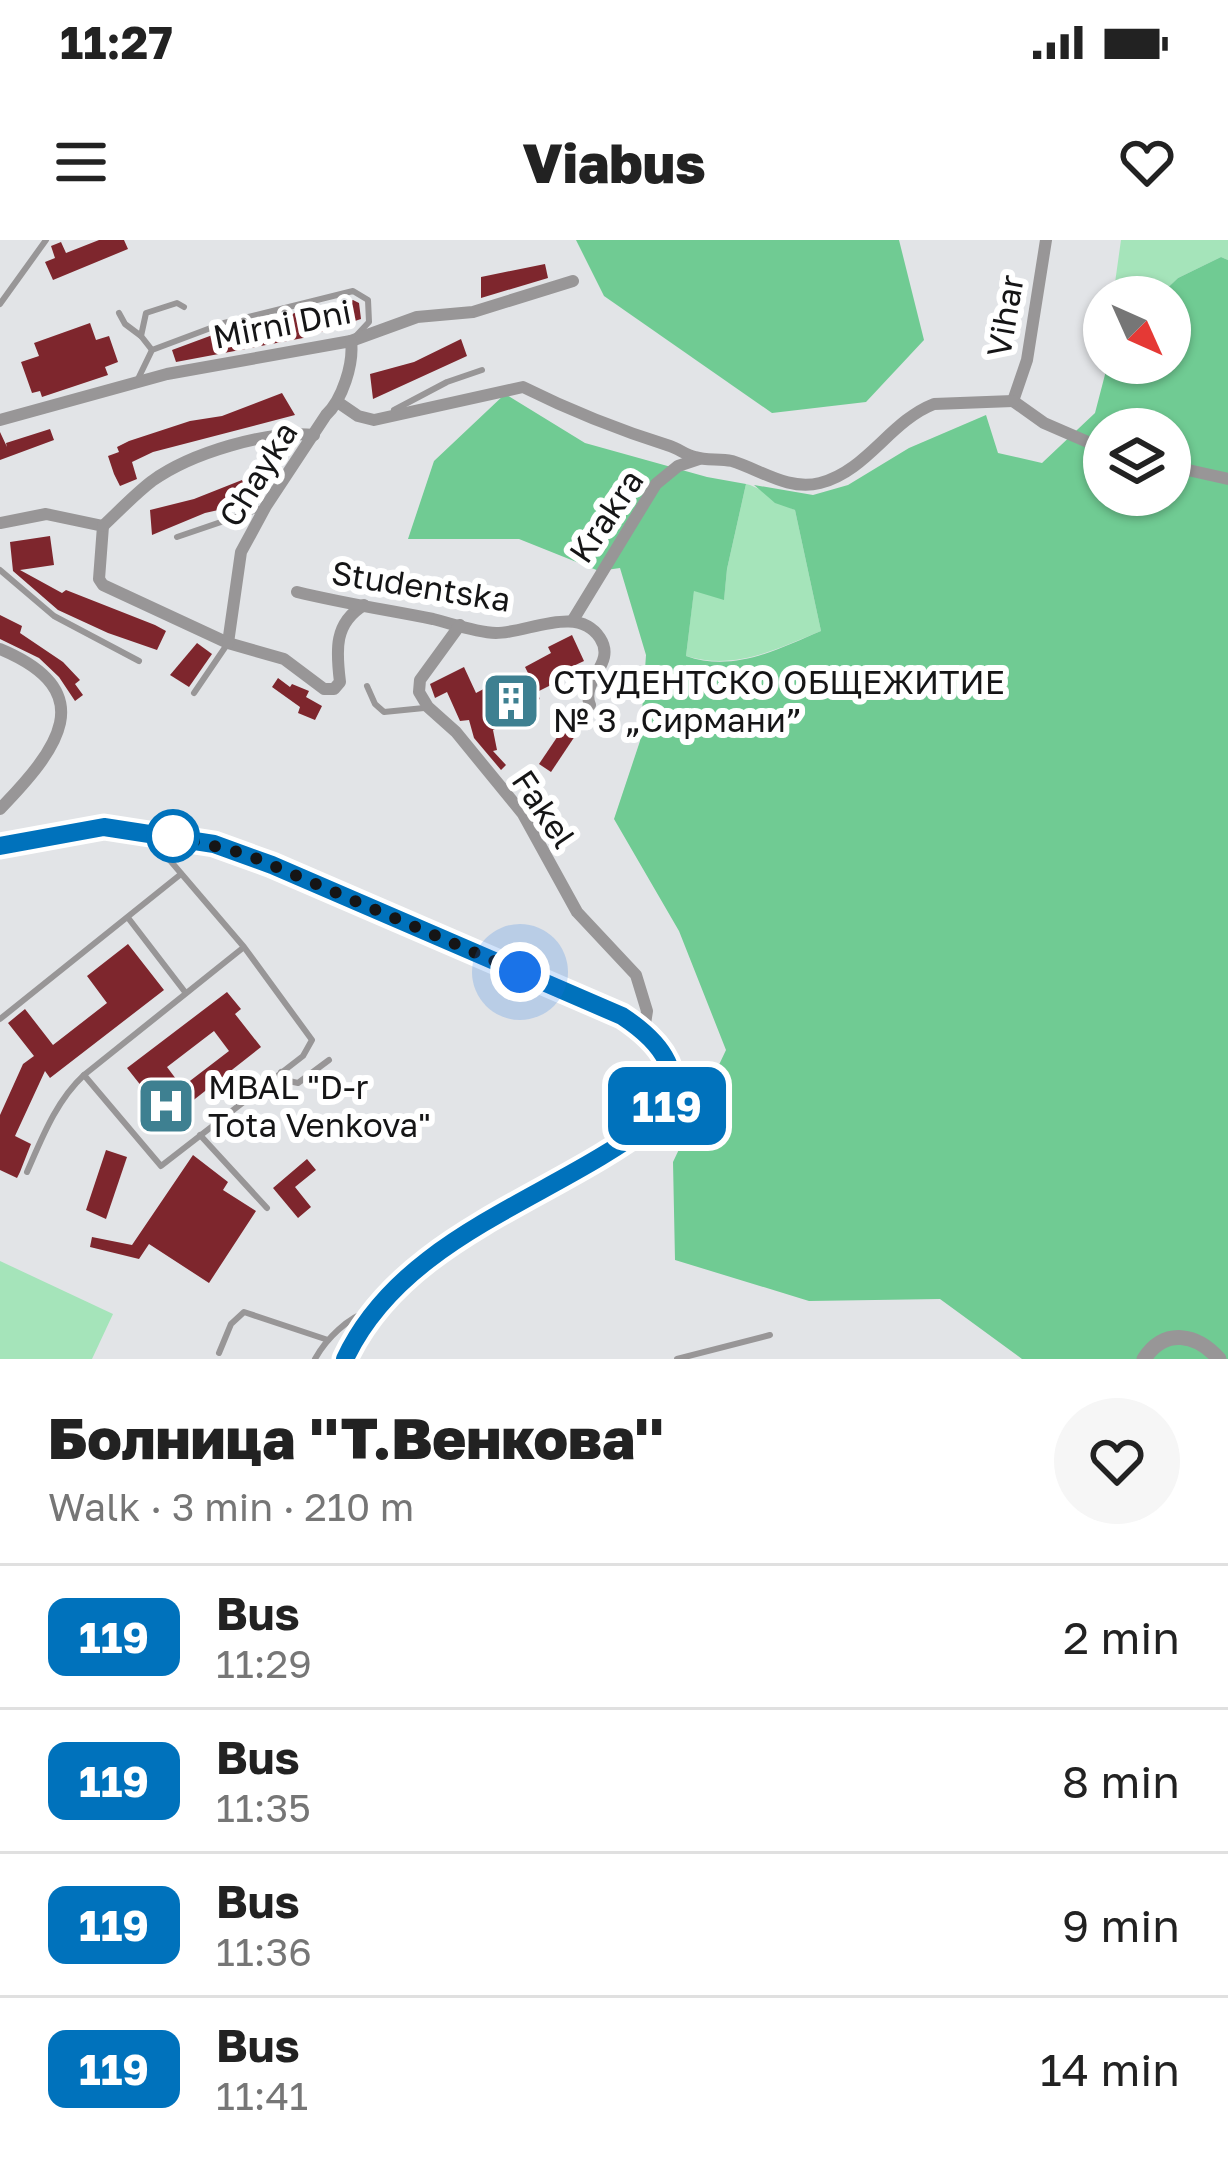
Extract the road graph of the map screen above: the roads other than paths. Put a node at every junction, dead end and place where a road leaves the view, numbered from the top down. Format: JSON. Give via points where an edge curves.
{"nodes":[{"id":1,"x":46,"y":240,"type":"edge"},
{"id":2,"x":1046,"y":240,"type":"edge"},
{"id":3,"x":573,"y":281,"type":"dead end"},
{"id":4,"x":0,"y":304,"type":"edge"},
{"id":5,"x":184,"y":307,"type":"dead end"},
{"id":6,"x":119,"y":313,"type":"dead end"},
{"id":7,"x":141,"y":336,"type":"junction"},
{"id":8,"x":351,"y":341,"type":"junction"},
{"id":9,"x":152,"y":350,"type":"junction"},
{"id":10,"x":482,"y":370,"type":"dead end"},
{"id":11,"x":135,"y":384,"type":"junction"},
{"id":12,"x":1013,"y":400,"type":"junction"},
{"id":13,"x":339,"y":403,"type":"junction"},
{"id":14,"x":381,"y":418,"type":"junction"},
{"id":15,"x":0,"y":420,"type":"edge"},
{"id":16,"x":314,"y":435,"type":"junction"},
{"id":17,"x":1083,"y":440,"type":"edge"},
{"id":18,"x":700,"y":459,"type":"junction"},
{"id":19,"x":1191,"y":471,"type":"edge"},
{"id":20,"x":1228,"y":479,"type":"edge"},
{"id":21,"x":266,"y":506,"type":"junction"},
{"id":22,"x":0,"y":523,"type":"edge"},
{"id":23,"x":103,"y":526,"type":"junction"},
{"id":24,"x":177,"y":537,"type":"dead end"},
{"id":25,"x":0,"y":570,"type":"edge"},
{"id":26,"x":297,"y":592,"type":"dead end"},
{"id":27,"x":364,"y":605,"type":"junction"},
{"id":28,"x":573,"y":620,"type":"junction"},
{"id":29,"x":460,"y":625,"type":"junction"},
{"id":30,"x":228,"y":643,"type":"junction"},
{"id":31,"x":0,"y":649,"type":"edge"},
{"id":32,"x":139,"y":661,"type":"dead end"},
{"id":33,"x":367,"y":686,"type":"dead end"},
{"id":34,"x":194,"y":693,"type":"dead end"},
{"id":35,"x":590,"y":705,"type":"dead end"},
{"id":36,"x":428,"y":707,"type":"junction"},
{"id":37,"x":0,"y":809,"type":"edge"},
{"id":38,"x":147,"y":833,"type":"junction"},
{"id":39,"x":0,"y":846,"type":"edge"},
{"id":40,"x":181,"y":874,"type":"junction"},
{"id":41,"x":129,"y":919,"type":"junction"},
{"id":42,"x":244,"y":947,"type":"junction"},
{"id":43,"x":187,"y":994,"type":"junction"},
{"id":44,"x":0,"y":1019,"type":"edge"},
{"id":45,"x":644,"y":1030,"type":"junction"},
{"id":46,"x":328,"y":1060,"type":"dead end"},
{"id":47,"x":281,"y":1072,"type":"junction"},
{"id":48,"x":84,"y":1076,"type":"junction"},
{"id":49,"x":200,"y":1136,"type":"junction"},
{"id":50,"x":27,"y":1172,"type":"dead end"},
{"id":51,"x":267,"y":1208,"type":"dead end"},
{"id":52,"x":374,"y":1311,"type":"junction"},
{"id":53,"x":770,"y":1334,"type":"dead end"},
{"id":54,"x":328,"y":1340,"type":"junction"},
{"id":55,"x":219,"y":1353,"type":"dead end"},
{"id":56,"x":315,"y":1359,"type":"edge"},
{"id":57,"x":345,"y":1359,"type":"edge"},
{"id":58,"x":677,"y":1359,"type":"edge"},
{"id":59,"x":1144,"y":1359,"type":"edge"},
{"id":60,"x":1219,"y":1359,"type":"edge"}],
"edges":[{"from":1,"to":4,"type":"lane"},
{"from":2,"to":12,"type":"street","name":"Vihar"},
{"from":3,"to":8,"type":"street","name":"Mirni Dni"},
{"from":5,"to":7,"type":"lane","via":[[146,313]]},
{"from":6,"to":7,"type":"lane"},
{"from":7,"to":9,"type":"lane"},
{"from":8,"to":9,"type":"lane","via":[[369,322],[368,300],[358,292],[224,323]]},
{"from":8,"to":11,"type":"street","name":"Mirni Dni"},
{"from":8,"to":13,"type":"street","name":"Chayka"},
{"from":9,"to":11,"type":"lane"},
{"from":10,"to":14,"type":"lane"},
{"from":11,"to":15,"type":"street","name":"Mirni Dni"},
{"from":12,"to":17,"type":"street"},
{"from":12,"to":18,"type":"street","via":[[923,408],[822,482],[788,482],[724,459]]},
{"from":13,"to":14,"type":"street"},
{"from":13,"to":16,"type":"street","name":"Chayka"},
{"from":14,"to":18,"type":"street","via":[[523,387]]},
{"from":16,"to":21,"type":"street","name":"Chayka"},
{"from":16,"to":23,"type":"street","via":[[262,437],[192,460],[152,482]]},
{"from":18,"to":28,"type":"street","name":"Krakra","via":[[656,484]]},
{"from":19,"to":20,"type":"street"},
{"from":21,"to":24,"type":"lane"},
{"from":21,"to":30,"type":"street","name":"Chayka","via":[[236,565]]},
{"from":22,"to":23,"type":"street","via":[[46,514]]},
{"from":23,"to":30,"type":"street","via":[[104,585]]},
{"from":25,"to":32,"type":"lane","via":[[54,616]]},
{"from":26,"to":27,"type":"street","name":"Studentska"},
{"from":27,"to":29,"type":"street","name":"Studentska"},
{"from":27,"to":30,"type":"street","via":[[345,620],[334,689],[284,658]]},
{"from":28,"to":29,"type":"street","name":"Studentska","via":[[496,633]]},
{"from":28,"to":35,"type":"street","via":[[604,646]]},
{"from":29,"to":36,"type":"street","via":[[420,680]]},
{"from":30,"to":34,"type":"lane"},
{"from":31,"to":37,"type":"street","via":[[47,675],[60,719],[48,756]]},
{"from":33,"to":36,"type":"lane","via":[[384,712]]},
{"from":36,"to":45,"type":"street","name":"Fakel","via":[[523,814],[577,912],[636,975]]},
{"from":38,"to":39,"type":"street","via":[[104,827]]},
{"from":38,"to":40,"type":"lane"},
{"from":38,"to":45,"type":"street","via":[[246,854]]},
{"from":40,"to":41,"type":"lane"},
{"from":40,"to":42,"type":"lane"},
{"from":41,"to":43,"type":"lane"},
{"from":41,"to":44,"type":"lane"},
{"from":42,"to":43,"type":"lane"},
{"from":42,"to":47,"type":"lane","via":[[312,1040]]},
{"from":43,"to":48,"type":"lane"},
{"from":45,"to":52,"type":"street","via":[[671,1073],[672,1094],[655,1120],[434,1256]]},
{"from":46,"to":47,"type":"lane","via":[[298,1082]]},
{"from":47,"to":49,"type":"lane"},
{"from":48,"to":49,"type":"lane","via":[[161,1166]]},
{"from":48,"to":50,"type":"lane"},
{"from":49,"to":51,"type":"lane"},
{"from":52,"to":54,"type":"lane"},
{"from":52,"to":57,"type":"street"},
{"from":53,"to":58,"type":"lane"},
{"from":54,"to":55,"type":"lane","via":[[244,1312]]},
{"from":54,"to":56,"type":"lane"},
{"from":59,"to":60,"type":"street","via":[[1180,1336],[1199,1340]]}]}
